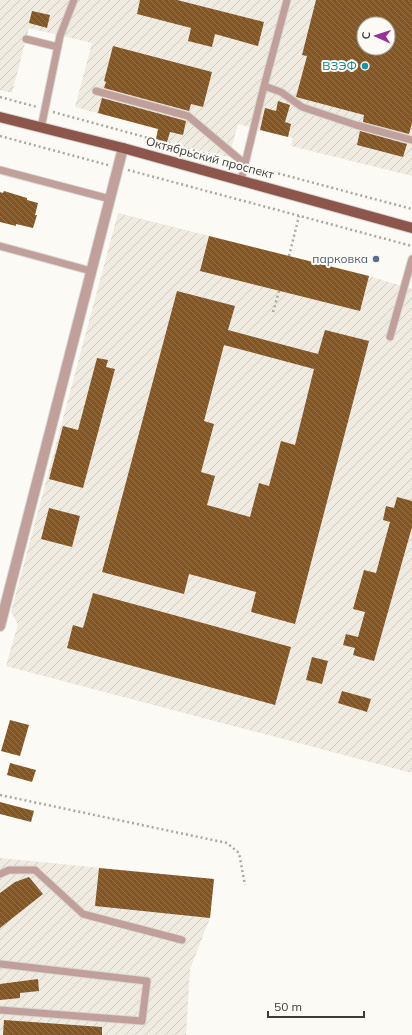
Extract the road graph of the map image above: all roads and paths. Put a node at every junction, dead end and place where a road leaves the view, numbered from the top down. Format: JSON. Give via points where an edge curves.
{"nodes":[{"id":1,"x":74,"y":0,"type":"edge"},
{"id":2,"x":287,"y":0,"type":"edge"},
{"id":3,"x":26,"y":38,"type":"dead end"},
{"id":4,"x":58,"y":46,"type":"junction"},
{"id":5,"x":264,"y":86,"type":"junction"},
{"id":6,"x":96,"y":91,"type":"dead end"},
{"id":7,"x":0,"y":98,"type":"edge"},
{"id":8,"x":45,"y":109,"type":"junction"},
{"id":9,"x":0,"y":117,"type":"edge"},
{"id":10,"x":41,"y":128,"type":"junction"},
{"id":11,"x":0,"y":136,"type":"edge"},
{"id":12,"x":412,"y":140,"type":"edge"},
{"id":13,"x":123,"y":148,"type":"junction"},
{"id":14,"x":222,"y":158,"type":"dead end"},
{"id":15,"x":245,"y":164,"type":"junction"},
{"id":16,"x":118,"y":168,"type":"junction"},
{"id":17,"x":0,"y":170,"type":"edge"},
{"id":18,"x":241,"y":180,"type":"junction"},
{"id":19,"x":110,"y":199,"type":"junction"},
{"id":20,"x":412,"y":209,"type":"edge"},
{"id":21,"x":299,"y":216,"type":"junction"},
{"id":22,"x":412,"y":228,"type":"edge"},
{"id":23,"x":0,"y":246,"type":"edge"},
{"id":24,"x":412,"y":246,"type":"edge"},
{"id":25,"x":289,"y":256,"type":"dead end"},
{"id":26,"x":412,"y":259,"type":"edge"},
{"id":27,"x":91,"y":271,"type":"junction"},
{"id":28,"x":279,"y":291,"type":"dead end"},
{"id":29,"x":273,"y":312,"type":"dead end"},
{"id":30,"x":390,"y":337,"type":"dead end"},
{"id":31,"x":0,"y":626,"type":"edge"},
{"id":32,"x":0,"y":795,"type":"edge"},
{"id":33,"x":0,"y":874,"type":"edge"},
{"id":34,"x":246,"y":885,"type":"dead end"},
{"id":35,"x":182,"y":940,"type":"dead end"},
{"id":36,"x":0,"y":964,"type":"edge"},
{"id":37,"x":0,"y":1010,"type":"edge"}],
"edges":[{"from":1,"to":4,"type":"lane"},
{"from":2,"to":5,"type":"lane"},
{"from":3,"to":4,"type":"lane"},
{"from":4,"to":8,"type":"lane"},
{"from":5,"to":12,"type":"lane","via":[[281,92],[302,107]]},
{"from":5,"to":15,"type":"lane"},
{"from":6,"to":15,"type":"lane","via":[[188,116]]},
{"from":7,"to":8,"type":"path"},
{"from":8,"to":10,"type":"lane"},
{"from":8,"to":14,"type":"path"},
{"from":9,"to":10,"type":"main road","name":"Октябрьский проспект"},
{"from":10,"to":13,"type":"main road","name":"Октябрьский проспект"},
{"from":11,"to":16,"type":"path"},
{"from":13,"to":16,"type":"street"},
{"from":13,"to":18,"type":"main road","name":"Октябрьский проспект"},
{"from":15,"to":18,"type":"lane"},
{"from":15,"to":20,"type":"path"},
{"from":16,"to":19,"type":"street"},
{"from":16,"to":21,"type":"path"},
{"from":17,"to":19,"type":"lane"},
{"from":18,"to":22,"type":"main road","name":"Октябрьский проспект"},
{"from":19,"to":27,"type":"street"},
{"from":21,"to":24,"type":"path"},
{"from":21,"to":25,"type":"path"},
{"from":23,"to":27,"type":"lane"},
{"from":26,"to":30,"type":"lane"},
{"from":27,"to":31,"type":"street"},
{"from":28,"to":29,"type":"path"},
{"from":32,"to":34,"type":"path","via":[[227,843],[239,853]]},
{"from":33,"to":35,"type":"lane","via":[[9,870],[35,870],[83,914]]},
{"from":36,"to":37,"type":"lane","via":[[147,981],[142,1021]]}]}
